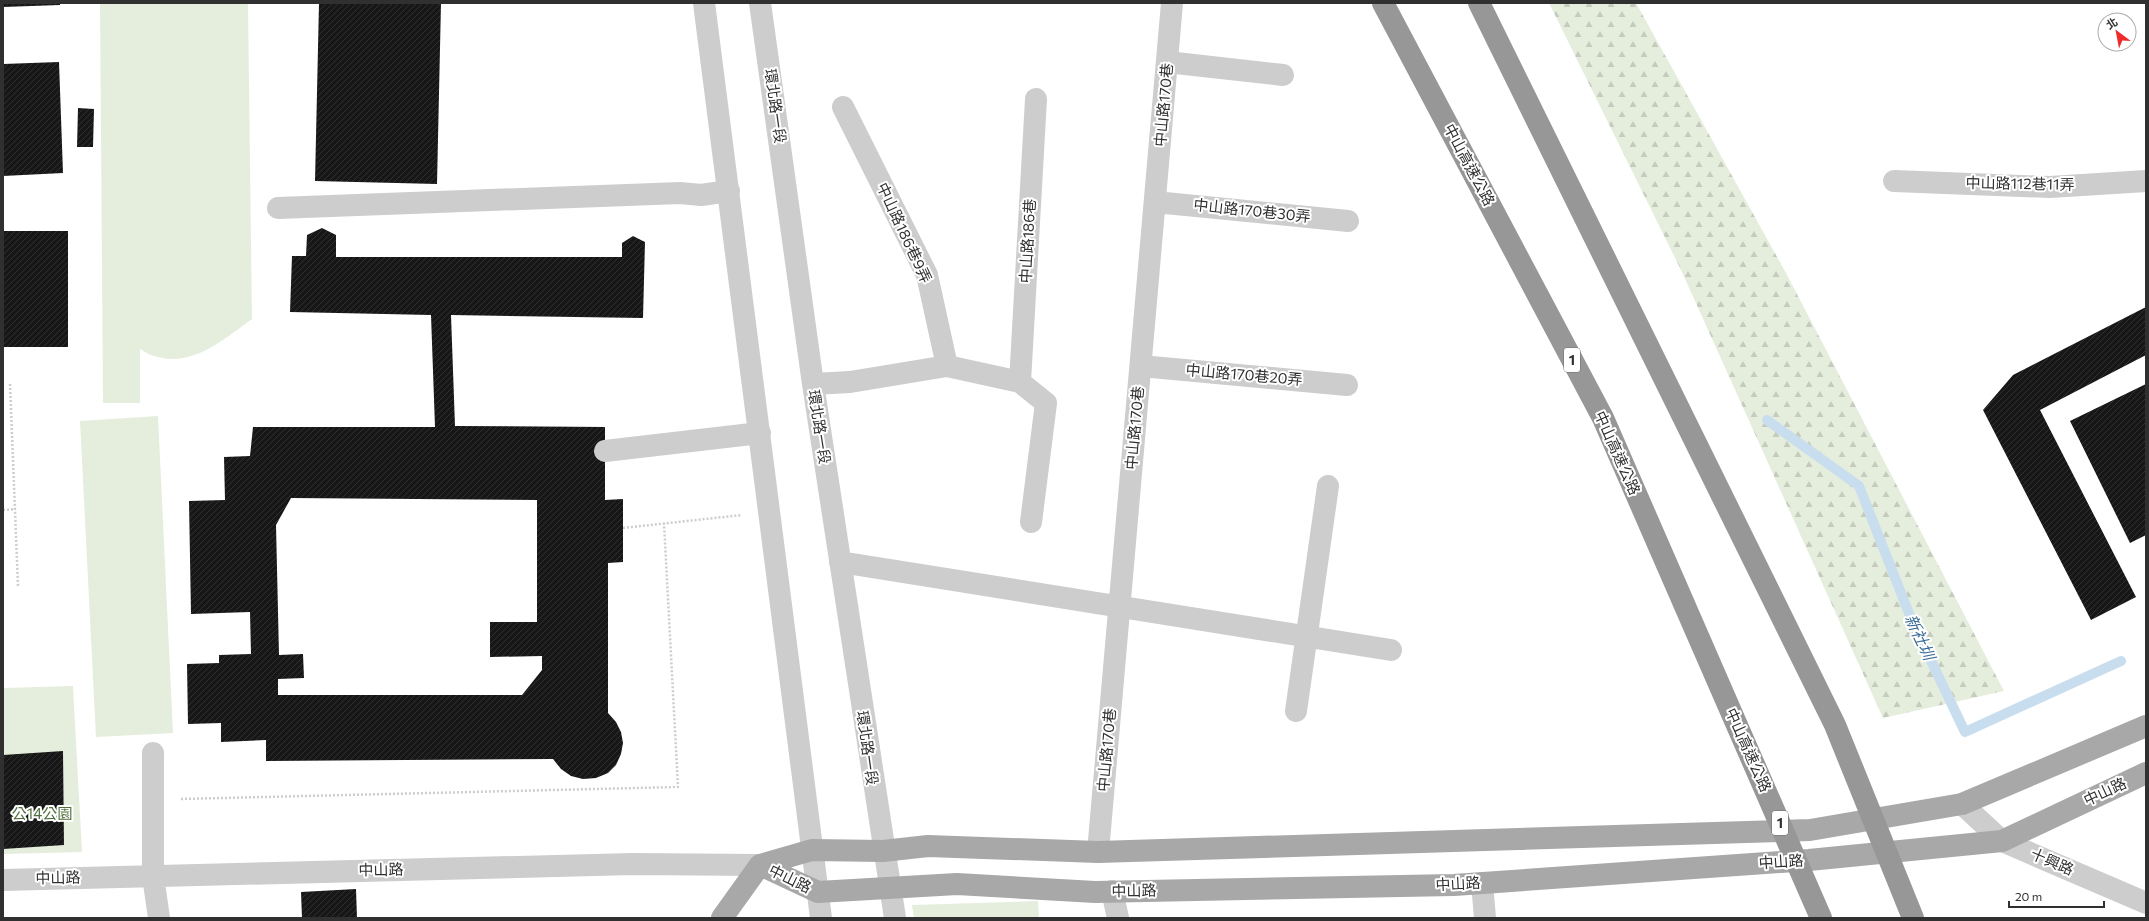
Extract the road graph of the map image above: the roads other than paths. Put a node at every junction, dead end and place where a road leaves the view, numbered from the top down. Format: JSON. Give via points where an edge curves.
{"nodes":[{"id":1,"x":704,"y":3,"type":"edge"},
{"id":2,"x":760,"y":3,"type":"edge"},
{"id":3,"x":1172,"y":3,"type":"edge"},
{"id":4,"x":1383,"y":3,"type":"edge"},
{"id":5,"x":1479,"y":3,"type":"edge"},
{"id":6,"x":1167,"y":62,"type":"junction"},
{"id":7,"x":1283,"y":75,"type":"dead end"},
{"id":8,"x":1036,"y":100,"type":"dead end"},
{"id":9,"x":843,"y":107,"type":"dead end"},
{"id":10,"x":1894,"y":181,"type":"dead end"},
{"id":11,"x":2146,"y":181,"type":"edge"},
{"id":12,"x":729,"y":191,"type":"junction"},
{"id":13,"x":1155,"y":202,"type":"junction"},
{"id":14,"x":278,"y":208,"type":"dead end"},
{"id":15,"x":1348,"y":221,"type":"dead end"},
{"id":16,"x":947,"y":366,"type":"junction"},
{"id":17,"x":1141,"y":366,"type":"junction"},
{"id":18,"x":1020,"y":382,"type":"junction"},
{"id":19,"x":813,"y":384,"type":"junction"},
{"id":20,"x":1347,"y":385,"type":"dead end"},
{"id":21,"x":760,"y":433,"type":"junction"},
{"id":22,"x":606,"y":451,"type":"dead end"},
{"id":23,"x":1328,"y":486,"type":"dead end"},
{"id":24,"x":1031,"y":522,"type":"dead end"},
{"id":25,"x":840,"y":562,"type":"junction"},
{"id":26,"x":1120,"y":607,"type":"junction"},
{"id":27,"x":1306,"y":636,"type":"junction"},
{"id":28,"x":1391,"y":650,"type":"dead end"},
{"id":29,"x":1296,"y":711,"type":"dead end"},
{"id":30,"x":2146,"y":726,"type":"edge"},
{"id":31,"x":153,"y":753,"type":"dead end"},
{"id":32,"x":2146,"y":773,"type":"edge"},
{"id":33,"x":1962,"y":804,"type":"junction"},
{"id":34,"x":2002,"y":841,"type":"junction"},
{"id":35,"x":812,"y":850,"type":"junction"},
{"id":36,"x":883,"y":851,"type":"junction"},
{"id":37,"x":1098,"y":852,"type":"junction"},
{"id":38,"x":760,"y":865,"type":"junction"},
{"id":39,"x":153,"y":876,"type":"junction"},
{"id":40,"x":3,"y":880,"type":"edge"},
{"id":41,"x":1482,"y":882,"type":"junction"},
{"id":42,"x":891,"y":889,"type":"junction"},
{"id":43,"x":1112,"y":891,"type":"junction"},
{"id":44,"x":818,"y":892,"type":"junction"},
{"id":45,"x":2146,"y":903,"type":"edge"},
{"id":46,"x":1911,"y":913,"type":"edge"},
{"id":47,"x":159,"y":918,"type":"edge"},
{"id":48,"x":722,"y":918,"type":"edge"},
{"id":49,"x":821,"y":918,"type":"edge"},
{"id":50,"x":895,"y":918,"type":"edge"},
{"id":51,"x":1118,"y":918,"type":"edge"},
{"id":52,"x":1485,"y":918,"type":"edge"},
{"id":53,"x":1822,"y":918,"type":"edge"}],
"edges":[{"from":1,"to":12,"type":"street"},
{"from":2,"to":19,"type":"street","name":"環北路一段"},
{"from":3,"to":6,"type":"street","name":"中山路170巷"},
{"from":4,"to":53,"type":"highway","name":"中山高速公路","number":"1","via":[[1603,418]]},
{"from":5,"to":46,"type":"highway","via":[[1835,725]]},
{"from":6,"to":7,"type":"street"},
{"from":6,"to":13,"type":"street","name":"中山路170巷"},
{"from":8,"to":18,"type":"street","name":"中山路186巷"},
{"from":9,"to":16,"type":"street","name":"中山路186巷9弄","via":[[927,275]]},
{"from":10,"to":11,"type":"street","name":"中山路112巷11弄","via":[[2050,187]]},
{"from":12,"to":14,"type":"street","via":[[701,195],[680,193]]},
{"from":12,"to":21,"type":"street"},
{"from":13,"to":15,"type":"street","name":"中山路170巷30弄"},
{"from":13,"to":17,"type":"street","name":"中山路170巷"},
{"from":16,"to":18,"type":"street"},
{"from":16,"to":19,"type":"street","via":[[850,382]]},
{"from":17,"to":20,"type":"street","name":"中山路170巷20弄"},
{"from":17,"to":26,"type":"street","name":"中山路170巷"},
{"from":18,"to":24,"type":"street","via":[[1046,403]]},
{"from":19,"to":25,"type":"street","name":"環北路一段"},
{"from":21,"to":22,"type":"street"},
{"from":21,"to":35,"type":"street"},
{"from":23,"to":27,"type":"street"},
{"from":25,"to":26,"type":"street"},
{"from":25,"to":36,"type":"street","name":"環北路一段"},
{"from":26,"to":27,"type":"street"},
{"from":26,"to":37,"type":"street","name":"中山路170巷"},
{"from":27,"to":28,"type":"street"},
{"from":27,"to":29,"type":"street"},
{"from":30,"to":33,"type":"main road","name":"中山路"},
{"from":31,"to":39,"type":"street"},
{"from":32,"to":34,"type":"main road","name":"中山路"},
{"from":33,"to":34,"type":"street","name":"十興路"},
{"from":33,"to":37,"type":"main road","name":"中山路","via":[[1810,830]]},
{"from":34,"to":41,"type":"main road","name":"中山路","via":[[1809,860]]},
{"from":34,"to":45,"type":"street","name":"十興路"},
{"from":35,"to":36,"type":"main road","name":"中山路"},
{"from":35,"to":38,"type":"main road","name":"中山路"},
{"from":35,"to":44,"type":"street"},
{"from":36,"to":37,"type":"main road","name":"中山路","via":[[928,846]]},
{"from":36,"to":42,"type":"street","name":"環北路一段"},
{"from":38,"to":39,"type":"street","name":"中山路","via":[[633,864]]},
{"from":38,"to":44,"type":"main road","name":"中山路"},
{"from":38,"to":48,"type":"main road"},
{"from":39,"to":40,"type":"street","name":"中山路"},
{"from":39,"to":47,"type":"street"},
{"from":41,"to":43,"type":"main road","name":"中山路"},
{"from":41,"to":52,"type":"street"},
{"from":42,"to":43,"type":"main road","name":"中山路","via":[[957,884]]},
{"from":42,"to":44,"type":"main road","name":"中山路"},
{"from":42,"to":50,"type":"street","name":"環北路一段"},
{"from":43,"to":51,"type":"street"},
{"from":44,"to":49,"type":"street"}]}
